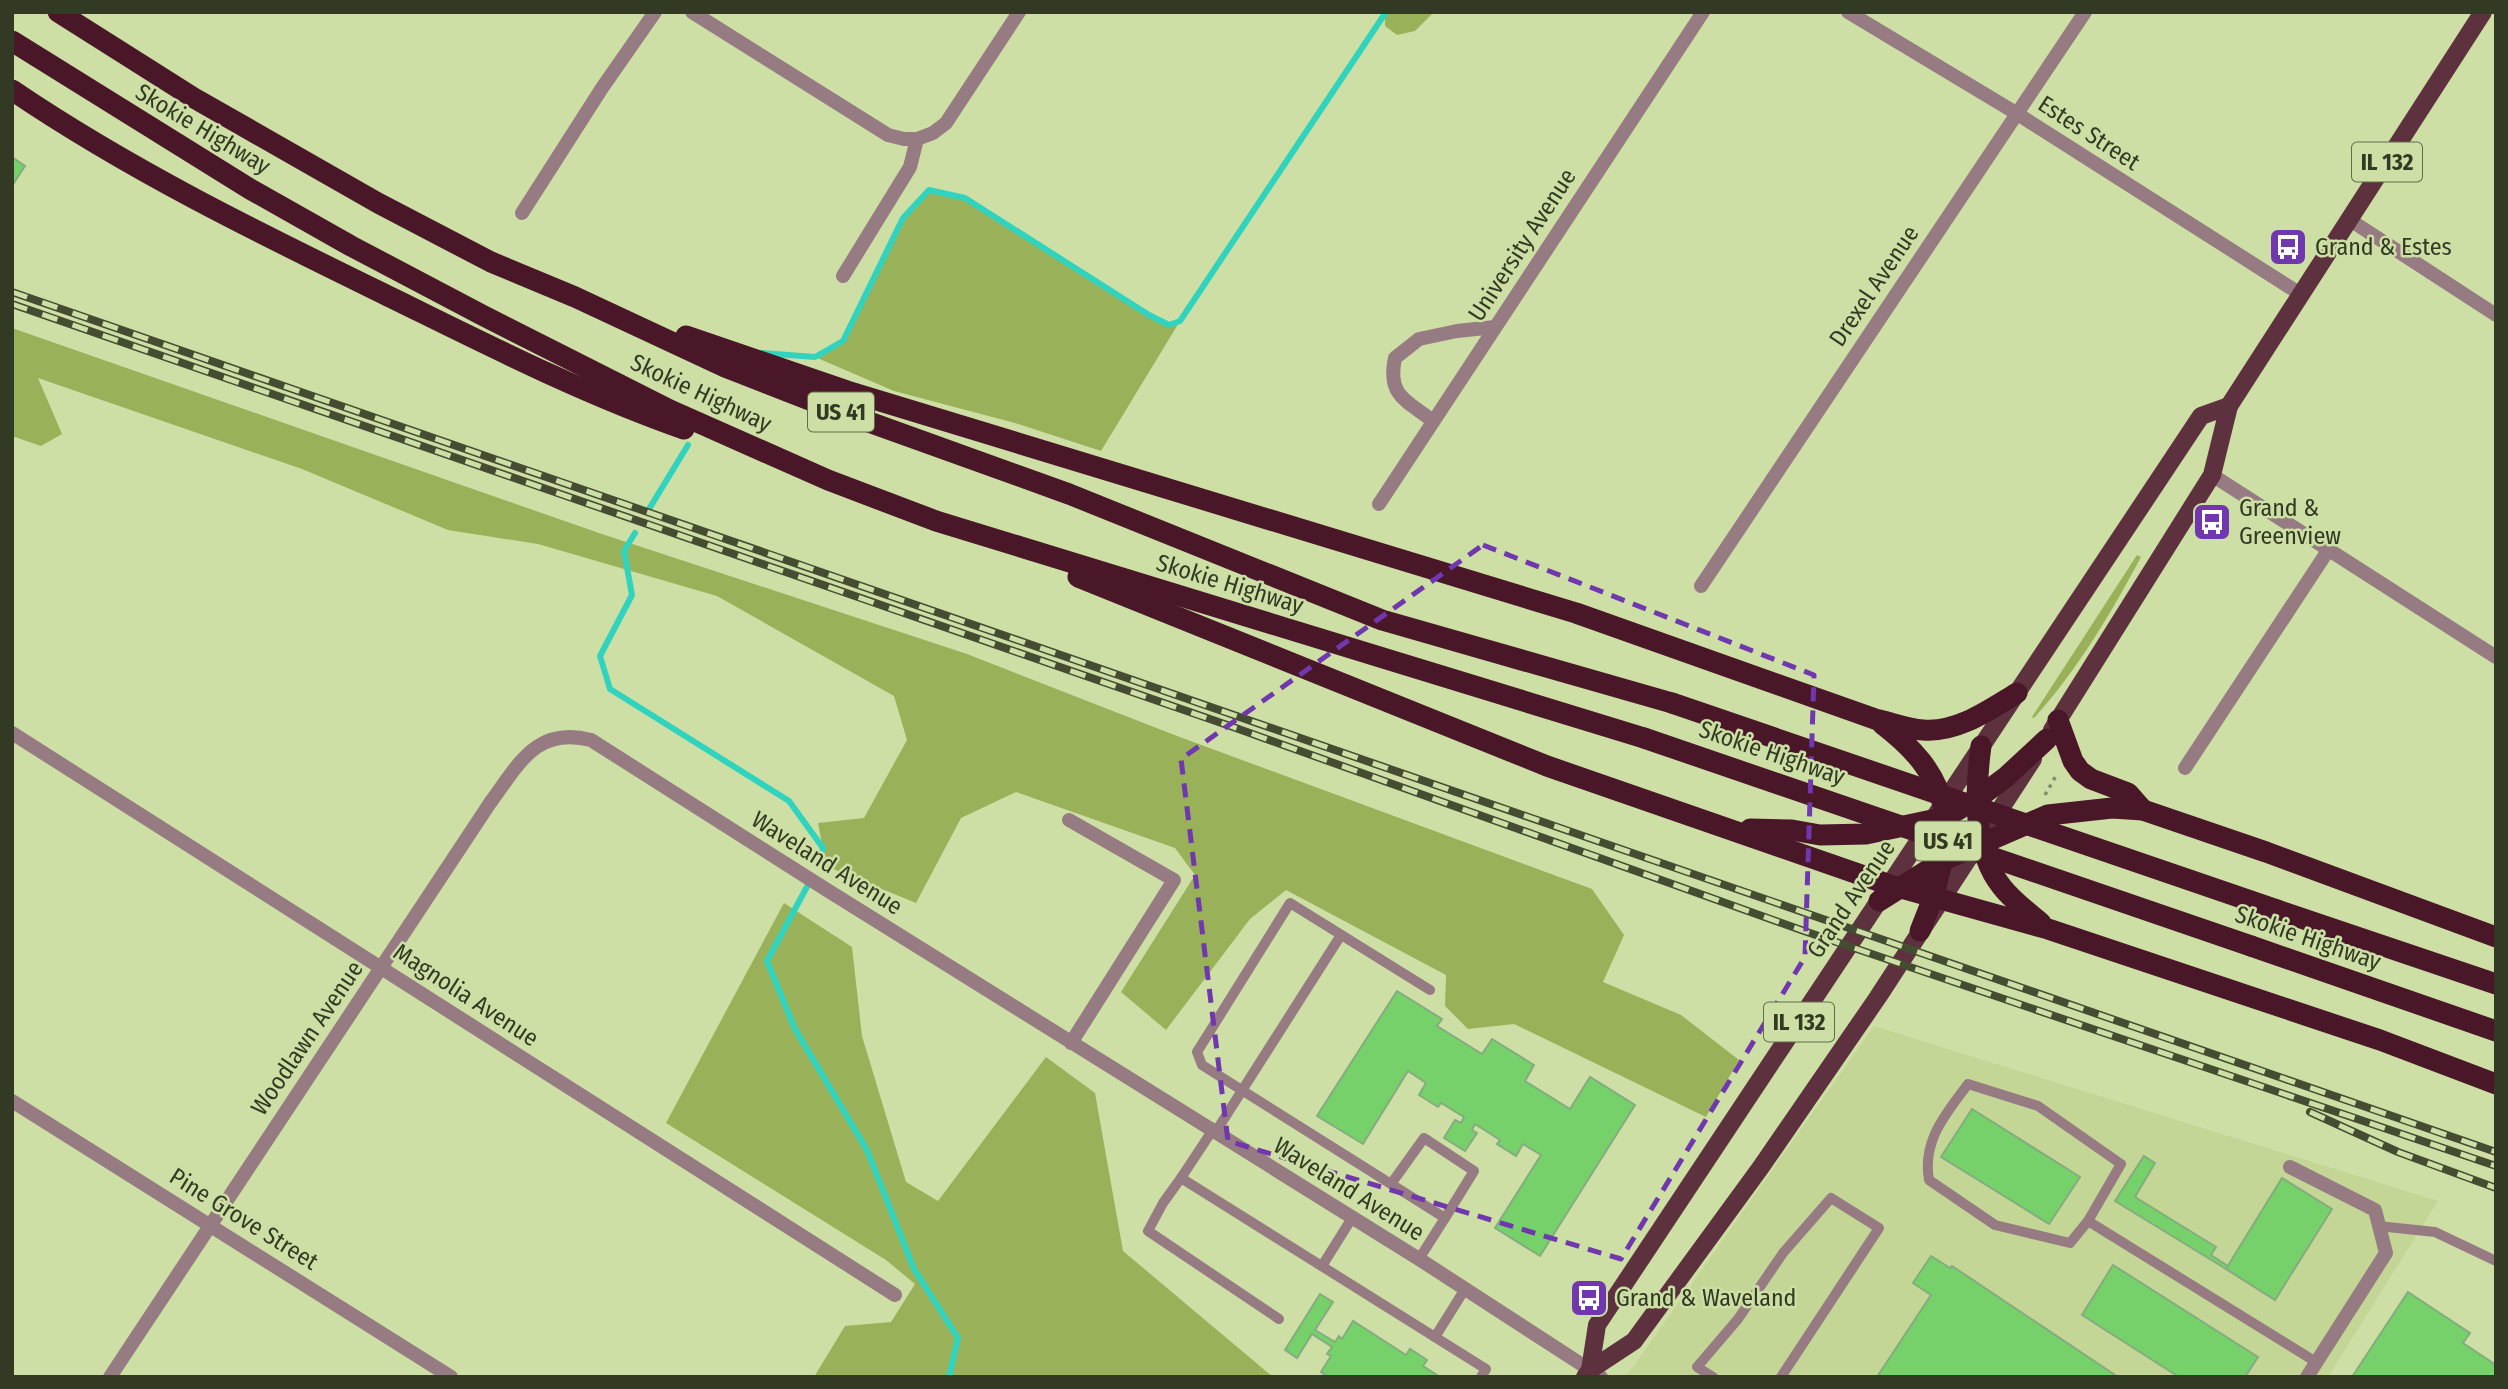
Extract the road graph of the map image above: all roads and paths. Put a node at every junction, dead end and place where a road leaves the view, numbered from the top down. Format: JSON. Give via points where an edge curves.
{"nodes":[{"id":1,"x":58,"y":12,"type":"edge"},
{"id":2,"x":655,"y":12,"type":"edge"},
{"id":3,"x":692,"y":12,"type":"edge"},
{"id":4,"x":1019,"y":12,"type":"edge"},
{"id":5,"x":1703,"y":12,"type":"edge"},
{"id":6,"x":1848,"y":12,"type":"edge"},
{"id":7,"x":2085,"y":12,"type":"edge"},
{"id":8,"x":2483,"y":12,"type":"edge"},
{"id":9,"x":12,"y":41,"type":"edge"},
{"id":10,"x":12,"y":90,"type":"edge"},
{"id":11,"x":2016,"y":113,"type":"junction"},
{"id":12,"x":917,"y":139,"type":"junction"},
{"id":13,"x":522,"y":213,"type":"dead end"},
{"id":14,"x":2350,"y":220,"type":"junction"},
{"id":15,"x":843,"y":276,"type":"dead end"},
{"id":16,"x":2302,"y":295,"type":"junction"},
{"id":17,"x":575,"y":297,"type":"junction"},
{"id":18,"x":2496,"y":315,"type":"edge"},
{"id":19,"x":1495,"y":327,"type":"junction"},
{"id":20,"x":2229,"y":406,"type":"junction"},
{"id":21,"x":1433,"y":421,"type":"junction"},
{"id":22,"x":2212,"y":475,"type":"junction"},
{"id":23,"x":828,"y":480,"type":"junction"},
{"id":24,"x":1379,"y":504,"type":"dead end"},
{"id":25,"x":936,"y":521,"type":"junction"},
{"id":26,"x":2329,"y":549,"type":"junction"},
{"id":27,"x":1701,"y":586,"type":"dead end"},
{"id":28,"x":2496,"y":657,"type":"edge"},
{"id":29,"x":2017,"y":693,"type":"junction"},
{"id":30,"x":1875,"y":719,"type":"junction"},
{"id":31,"x":2058,"y":720,"type":"junction"},
{"id":32,"x":12,"y":733,"type":"edge"},
{"id":33,"x":555,"y":737,"type":"joint"},
{"id":34,"x":2047,"y":739,"type":"junction"},
{"id":35,"x":1982,"y":747,"type":"junction"},
{"id":36,"x":2185,"y":768,"type":"dead end"},
{"id":37,"x":2060,"y":770,"type":"dead end"},
{"id":38,"x":1978,"y":798,"type":"junction"},
{"id":39,"x":2042,"y":800,"type":"dead end"},
{"id":40,"x":2143,"y":810,"type":"junction"},
{"id":41,"x":1941,"y":814,"type":"junction"},
{"id":42,"x":1069,"y":820,"type":"dead end"},
{"id":43,"x":1730,"y":829,"type":"junction"},
{"id":44,"x":1979,"y":842,"type":"junction"},
{"id":45,"x":1944,"y":860,"type":"junction"},
{"id":46,"x":1889,"y":891,"type":"junction"},
{"id":47,"x":1937,"y":899,"type":"junction"},
{"id":48,"x":2048,"y":929,"type":"junction"},
{"id":49,"x":1920,"y":931,"type":"joint"},
{"id":50,"x":1341,"y":934,"type":"junction"},
{"id":51,"x":2496,"y":937,"type":"edge"},
{"id":52,"x":381,"y":968,"type":"junction"},
{"id":53,"x":2496,"y":984,"type":"edge"},
{"id":54,"x":1430,"y":990,"type":"dead end"},
{"id":55,"x":2496,"y":1031,"type":"edge"},
{"id":56,"x":2380,"y":1041,"type":"junction"},
{"id":57,"x":1070,"y":1043,"type":"junction"},
{"id":58,"x":2496,"y":1074,"type":"edge"},
{"id":59,"x":2496,"y":1084,"type":"edge"},
{"id":60,"x":1241,"y":1089,"type":"junction"},
{"id":61,"x":12,"y":1101,"type":"edge"},
{"id":62,"x":1214,"y":1132,"type":"junction"},
{"id":63,"x":2290,"y":1167,"type":"dead end"},
{"id":64,"x":1181,"y":1178,"type":"junction"},
{"id":65,"x":1391,"y":1184,"type":"junction"},
{"id":66,"x":1353,"y":1218,"type":"junction"},
{"id":67,"x":1445,"y":1218,"type":"junction"},
{"id":68,"x":2088,"y":1221,"type":"junction"},
{"id":69,"x":210,"y":1225,"type":"junction"},
{"id":70,"x":2378,"y":1226,"type":"junction"},
{"id":71,"x":1419,"y":1259,"type":"junction"},
{"id":72,"x":2496,"y":1261,"type":"edge"},
{"id":73,"x":1322,"y":1266,"type":"junction"},
{"id":74,"x":1465,"y":1289,"type":"junction"},
{"id":75,"x":895,"y":1295,"type":"dead end"},
{"id":76,"x":1279,"y":1319,"type":"dead end"},
{"id":77,"x":1435,"y":1336,"type":"junction"},
{"id":78,"x":2316,"y":1362,"type":"junction"},
{"id":79,"x":1592,"y":1374,"type":"edge"},
{"id":80,"x":2308,"y":1376,"type":"edge"},
{"id":81,"x":110,"y":1377,"type":"edge"},
{"id":82,"x":451,"y":1377,"type":"edge"},
{"id":83,"x":1481,"y":1377,"type":"edge"},
{"id":84,"x":1713,"y":1377,"type":"edge"},
{"id":85,"x":1781,"y":1377,"type":"edge"}],
"edges":[{"from":1,"to":17,"type":"highway","name":"Skokie Highway","number":"US 41","via":[[194,98],[377,203],[491,262]]},
{"from":2,"to":13,"type":"street"},
{"from":3,"to":12,"type":"street","via":[[888,135]]},
{"from":4,"to":12,"type":"street","via":[[946,122]]},
{"from":5,"to":19,"type":"street","name":"University Avenue"},
{"from":6,"to":11,"type":"street","name":"Estes Street"},
{"from":7,"to":11,"type":"street","name":"Drexel Avenue"},
{"from":8,"to":14,"type":"main road","number":"IL 132"},
{"from":9,"to":23,"type":"highway","name":"Skokie Highway","number":"US 41","via":[[351,246],[658,404]]},
{"from":10,"to":23,"type":"highway","via":[[168,186],[488,345],[637,413]]},
{"from":11,"to":16,"type":"street","name":"Estes Street"},
{"from":11,"to":27,"type":"street","name":"Drexel Avenue"},
{"from":12,"to":15,"type":"street","via":[[910,167]]},
{"from":14,"to":16,"type":"main road","number":"IL 132"},
{"from":14,"to":18,"type":"street"},
{"from":16,"to":20,"type":"main road","number":"IL 132"},
{"from":17,"to":30,"type":"highway","via":[[847,391],[1576,613]]},
{"from":17,"to":53,"type":"highway","name":"Skokie Highway","number":"US 41","bridge":true,"via":[[725,367],[1069,495],[1382,620],[1672,703]]},
{"from":19,"to":21,"type":"street","name":"University Avenue"},
{"from":19,"to":21,"type":"street","via":[[1419,339],[1395,358],[1391,378],[1398,394]]},
{"from":20,"to":22,"type":"main road","number":"IL 132"},
{"from":20,"to":29,"type":"main road","name":"Grand Avenue","number":"IL 132","via":[[2201,416]]},
{"from":21,"to":24,"type":"street","name":"University Avenue"},
{"from":22,"to":26,"type":"street"},
{"from":22,"to":31,"type":"main road","number":"IL 132"},
{"from":23,"to":25,"type":"highway","name":"Skokie Highway","number":"US 41"},
{"from":25,"to":43,"type":"highway","via":[[1547,766]]},
{"from":25,"to":55,"type":"highway","name":"Skokie Highway","number":"US 41","bridge":true,"via":[[1644,738]]},
{"from":26,"to":28,"type":"street"},
{"from":26,"to":36,"type":"street"},
{"from":29,"to":30,"type":"highway","via":[[1955,726],[1924,731]]},
{"from":29,"to":35,"type":"main road","name":"Grand Avenue","number":"IL 132"},
{"from":30,"to":41,"type":"highway","via":[[1923,762],[1940,791]]},
{"from":31,"to":34,"type":"main road","number":"IL 132"},
{"from":31,"to":40,"type":"highway","via":[[2080,771],[2128,793]]},
{"from":32,"to":52,"type":"street","name":"Magnolia Avenue"},
{"from":33,"to":52,"type":"street","name":"Woodlawn Avenue","via":[[525,756]]},
{"from":33,"to":57,"type":"street","name":"Waveland Avenue","via":[[592,740]]},
{"from":34,"to":38,"type":"highway"},
{"from":34,"to":44,"type":"main road","number":"IL 132"},
{"from":35,"to":38,"type":"highway"},
{"from":35,"to":41,"type":"main road","name":"Grand Avenue","number":"IL 132"},
{"from":37,"to":39,"type":"path"},
{"from":38,"to":41,"type":"highway"},
{"from":38,"to":44,"type":"highway"},
{"from":40,"to":44,"type":"highway","via":[[2112,808],[2048,815]]},
{"from":40,"to":51,"type":"highway"},
{"from":41,"to":43,"type":"highway","via":[[1894,830],[1845,835]]},
{"from":41,"to":45,"type":"highway"},
{"from":41,"to":46,"type":"main road","name":"Grand Avenue","number":"IL 132"},
{"from":42,"to":57,"type":"street","via":[[1174,880]]},
{"from":43,"to":46,"type":"highway"},
{"from":44,"to":45,"type":"highway"},
{"from":44,"to":47,"type":"main road","number":"IL 132"},
{"from":44,"to":48,"type":"highway","via":[[2000,885]]},
{"from":45,"to":46,"type":"highway"},
{"from":45,"to":47,"type":"highway"},
{"from":46,"to":47,"type":"highway"},
{"from":46,"to":79,"type":"main road","name":"Grand Avenue","number":"IL 132","via":[[1597,1325]]},
{"from":47,"to":48,"type":"highway"},
{"from":47,"to":49,"type":"highway"},
{"from":48,"to":56,"type":"highway"},
{"from":49,"to":79,"type":"main road","number":"IL 132","via":[[1761,1167],[1634,1341]]},
{"from":50,"to":54,"type":"lane"},
{"from":50,"to":60,"type":"lane"},
{"from":50,"to":60,"type":"lane","via":[[1290,903],[1197,1052],[1202,1065]]},
{"from":52,"to":69,"type":"street","name":"Woodlawn Avenue"},
{"from":52,"to":75,"type":"street","name":"Magnolia Avenue"},
{"from":56,"to":58,"type":"highway"},
{"from":56,"to":59,"type":"highway"},
{"from":57,"to":62,"type":"street","name":"Waveland Avenue"},
{"from":60,"to":62,"type":"lane"},
{"from":60,"to":65,"type":"lane"},
{"from":61,"to":69,"type":"street","name":"Pine Grove Street"},
{"from":62,"to":64,"type":"lane"},
{"from":62,"to":66,"type":"street","name":"Waveland Avenue"},
{"from":63,"to":70,"type":"street","via":[[2375,1210]]},
{"from":64,"to":73,"type":"lane"},
{"from":64,"to":76,"type":"lane","via":[[1148,1231]]},
{"from":65,"to":67,"type":"lane"},
{"from":65,"to":67,"type":"lane","via":[[1424,1138],[1474,1171]]},
{"from":66,"to":71,"type":"street","name":"Waveland Avenue"},
{"from":66,"to":73,"type":"lane"},
{"from":67,"to":71,"type":"lane"},
{"from":68,"to":68,"type":"lane","via":[[2121,1164],[2038,1106],[1968,1084],[1940,1120],[1926,1161],[1928,1180],[1995,1225],[2070,1244]]},
{"from":68,"to":78,"type":"lane"},
{"from":69,"to":81,"type":"street","name":"Woodlawn Avenue"},
{"from":69,"to":82,"type":"street","name":"Pine Grove Street"},
{"from":70,"to":72,"type":"lane","via":[[2435,1233]]},
{"from":70,"to":78,"type":"street","via":[[2386,1253]]},
{"from":71,"to":74,"type":"street","name":"Waveland Avenue"},
{"from":73,"to":77,"type":"lane"},
{"from":74,"to":77,"type":"lane"},
{"from":74,"to":79,"type":"street","name":"Waveland Avenue"},
{"from":77,"to":83,"type":"lane","via":[[1486,1369]]},
{"from":78,"to":80,"type":"street"},
{"from":84,"to":85,"type":"lane","via":[[1697,1367],[1831,1198],[1878,1228]]}]}
